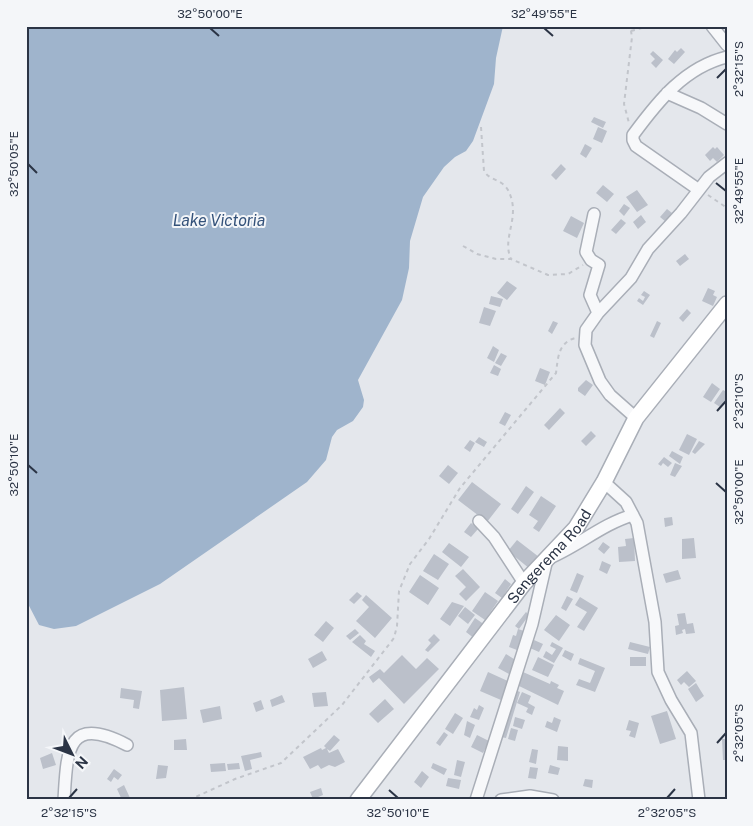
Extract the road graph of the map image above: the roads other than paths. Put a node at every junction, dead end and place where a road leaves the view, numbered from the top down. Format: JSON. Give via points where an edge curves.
{"nodes":[{"id":1,"x":712,"y":26,"type":"edge"},
{"id":2,"x":727,"y":45,"type":"edge"},
{"id":3,"x":727,"y":57,"type":"edge"},
{"id":4,"x":667,"y":93,"type":"junction"},
{"id":5,"x":727,"y":124,"type":"edge"},
{"id":6,"x":727,"y":163,"type":"edge"},
{"id":7,"x":699,"y":190,"type":"junction"},
{"id":8,"x":594,"y":214,"type":"dead end"},
{"id":9,"x":727,"y":304,"type":"edge"},
{"id":10,"x":598,"y":312,"type":"junction"},
{"id":11,"x":636,"y":418,"type":"junction"},
{"id":12,"x":604,"y":482,"type":"junction"},
{"id":13,"x":634,"y":515,"type":"junction"},
{"id":14,"x":479,"y":522,"type":"dead end"},
{"id":15,"x":547,"y":559,"type":"junction"},
{"id":16,"x":524,"y":583,"type":"junction"},
{"id":17,"x":127,"y":745,"type":"dead end"},
{"id":18,"x":64,"y":800,"type":"edge"},
{"id":19,"x":358,"y":800,"type":"edge"},
{"id":20,"x":476,"y":800,"type":"edge"},
{"id":21,"x":502,"y":800,"type":"edge"},
{"id":22,"x":553,"y":800,"type":"edge"},
{"id":23,"x":699,"y":800,"type":"edge"}],
"edges":[{"from":1,"to":2,"type":"street"},
{"from":3,"to":4,"type":"street","via":[[700,66]]},
{"from":4,"to":5,"type":"street"},
{"from":4,"to":7,"type":"street","via":[[632,140]]},
{"from":6,"to":7,"type":"street"},
{"from":7,"to":10,"type":"street","via":[[648,249],[622,288]]},
{"from":8,"to":10,"type":"street","via":[[586,252],[600,269],[590,295]]},
{"from":9,"to":11,"type":"main road","name":"Sengerema Road"},
{"from":10,"to":11,"type":"street","via":[[589,324],[585,345],[600,381],[610,395]]},
{"from":11,"to":12,"type":"main road","name":"Sengerema Road"},
{"from":12,"to":13,"type":"street","via":[[626,502]]},
{"from":12,"to":15,"type":"main road","name":"Sengerema Road","via":[[576,528]]},
{"from":13,"to":15,"type":"street","via":[[618,520],[565,552]]},
{"from":13,"to":23,"type":"street","via":[[656,622],[658,672],[691,733]]},
{"from":14,"to":16,"type":"street","via":[[494,537]]},
{"from":15,"to":16,"type":"main road","name":"Sengerema Road"},
{"from":15,"to":20,"type":"street","via":[[532,624]]},
{"from":16,"to":19,"type":"main road","name":"Sengerema Road"},
{"from":17,"to":18,"type":"street","via":[[101,734],[78,735],[70,752]]},
{"from":21,"to":22,"type":"street","via":[[530,796]]}]}
